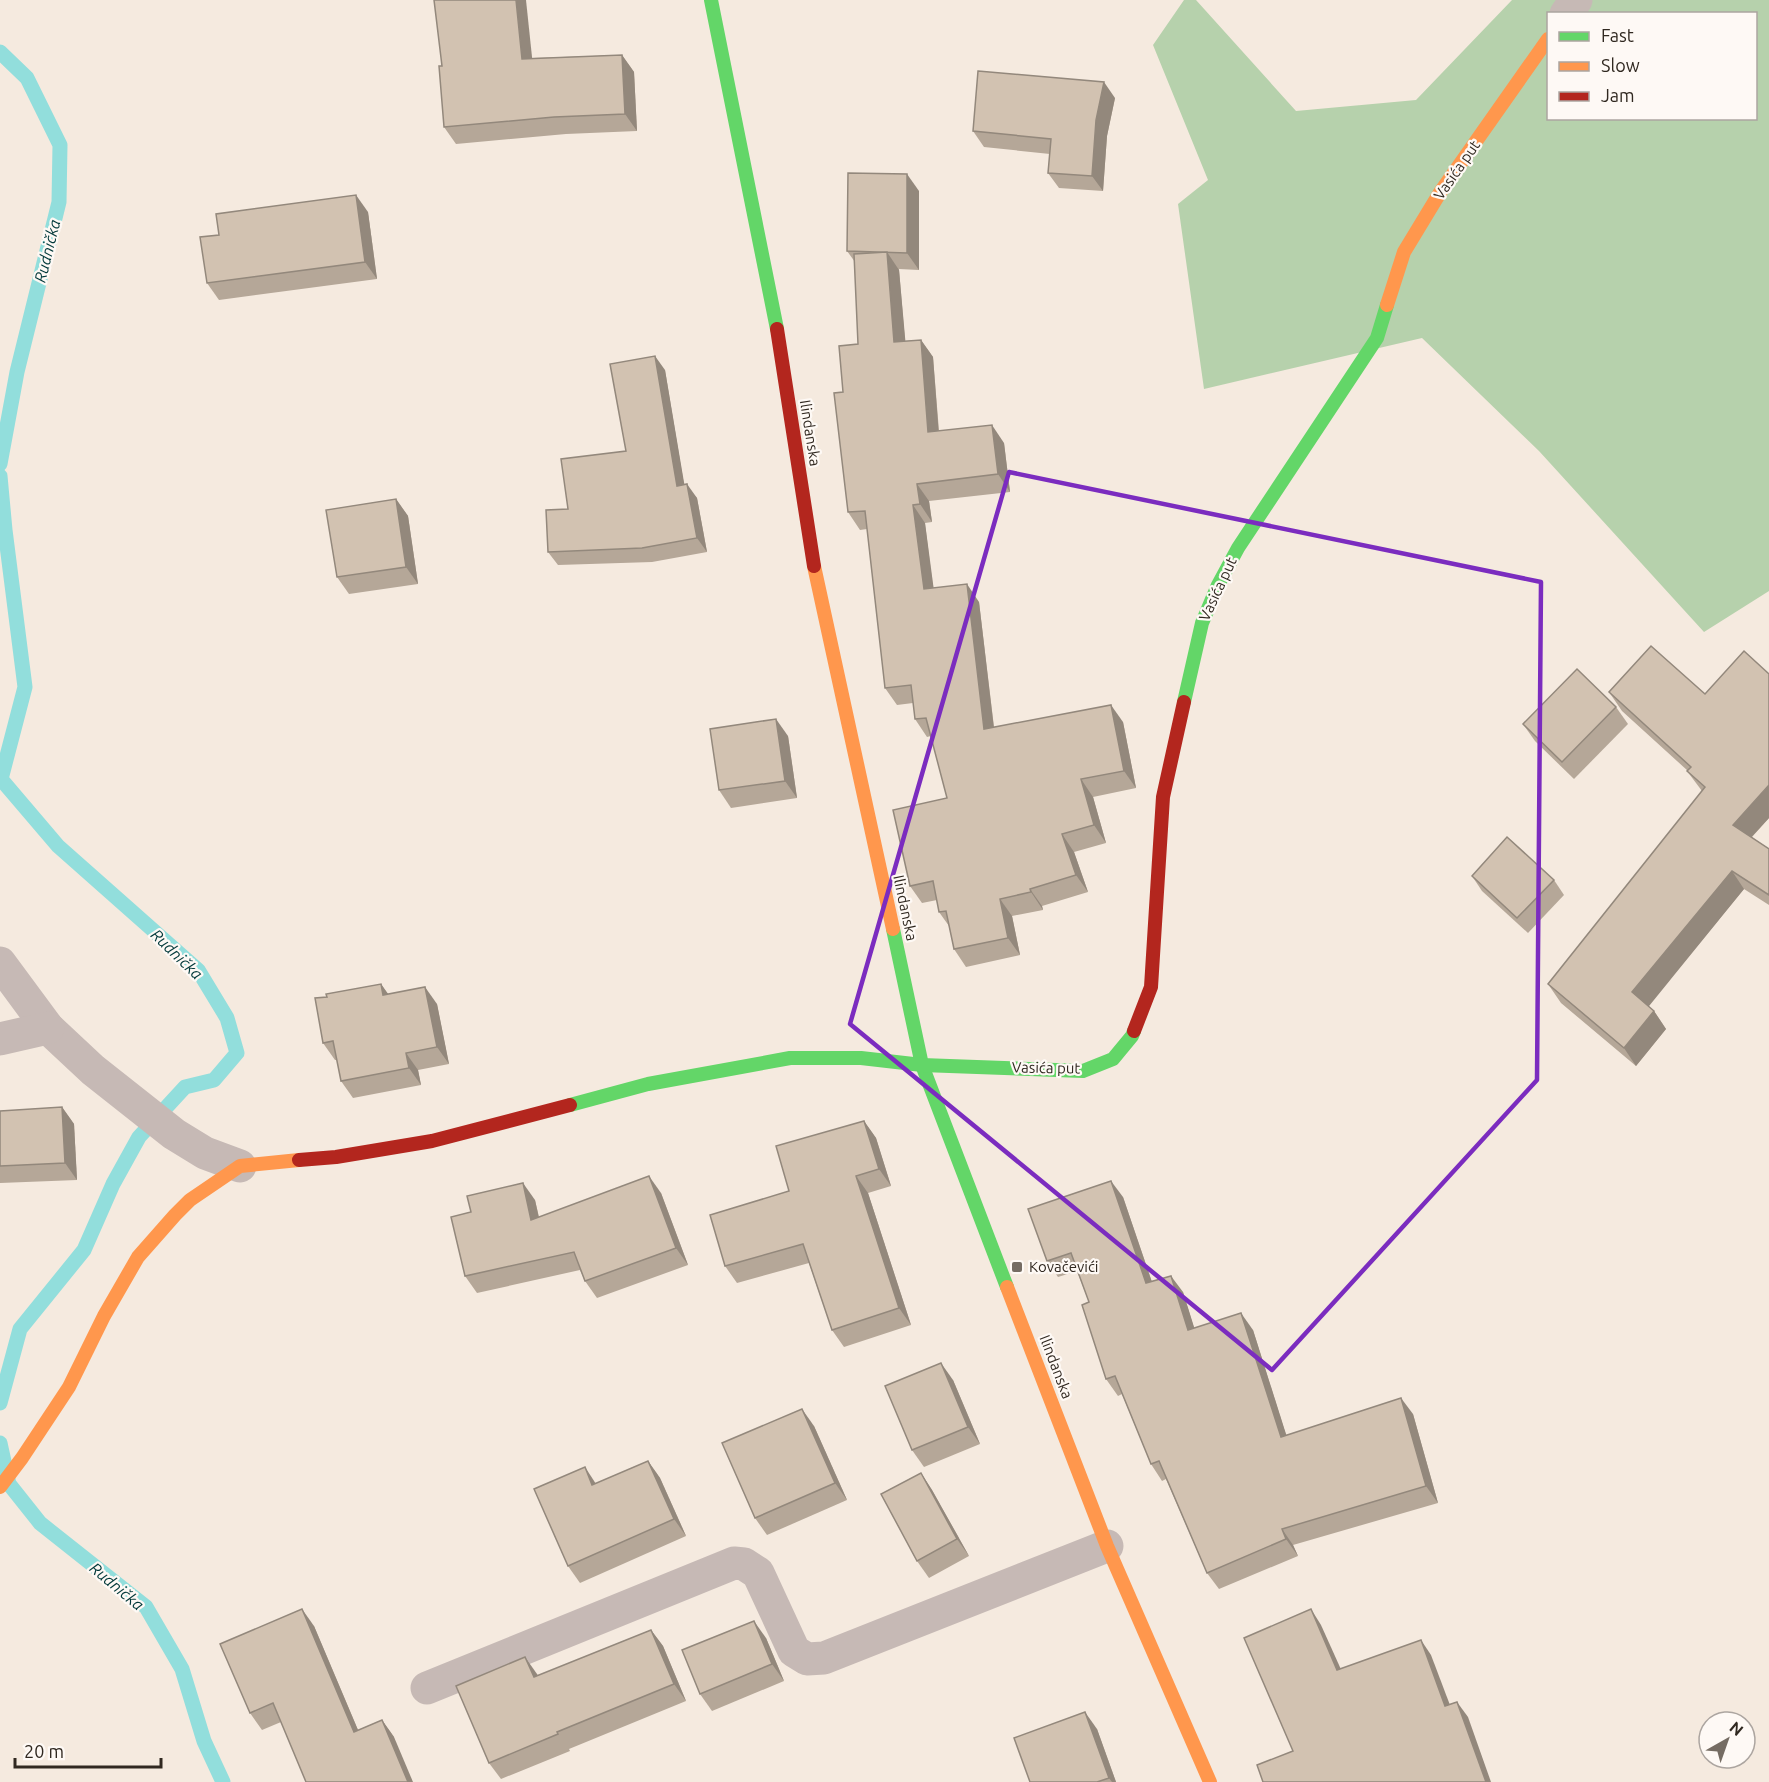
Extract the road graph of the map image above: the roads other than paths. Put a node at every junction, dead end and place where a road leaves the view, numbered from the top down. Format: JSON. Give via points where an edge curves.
{"nodes":[{"id":1,"x":711,"y":0,"type":"edge"},
{"id":2,"x":1547,"y":40,"type":"edge"},
{"id":3,"x":0,"y":963,"type":"edge"},
{"id":4,"x":48,"y":1028,"type":"junction"},
{"id":5,"x":0,"y":1038,"type":"edge"},
{"id":6,"x":922,"y":1065,"type":"junction"},
{"id":7,"x":240,"y":1166,"type":"junction"},
{"id":8,"x":0,"y":1487,"type":"edge"},
{"id":9,"x":1107,"y":1546,"type":"junction"},
{"id":10,"x":428,"y":1688,"type":"dead end"},
{"id":11,"x":1210,"y":1782,"type":"edge"}],
"edges":[{"from":1,"to":6,"type":"street","name":"Ilindanska","via":[[774,307],[813,559]]},
{"from":2,"to":6,"type":"street","name":"Vasića put","via":[[1441,191],[1404,252],[1377,338],[1238,548],[1202,623],[1163,797],[1151,987],[1132,1036],[1113,1059],[1083,1071]]},
{"from":3,"to":4,"type":"street"},
{"from":4,"to":5,"type":"street"},
{"from":4,"to":7,"type":"street","via":[[93,1070],[174,1134],[205,1153]]},
{"from":6,"to":7,"type":"street","name":"Vasića put","via":[[861,1058],[790,1058],[648,1084],[432,1141],[336,1157]]},
{"from":6,"to":9,"type":"street","name":"Ilindanska"},
{"from":7,"to":8,"type":"street","via":[[190,1200],[138,1257],[69,1387]]},
{"from":9,"to":10,"type":"street","via":[[824,1658],[807,1659],[794,1651],[758,1573],[734,1563]]},
{"from":9,"to":11,"type":"street","name":"Ilindanska"}]}
